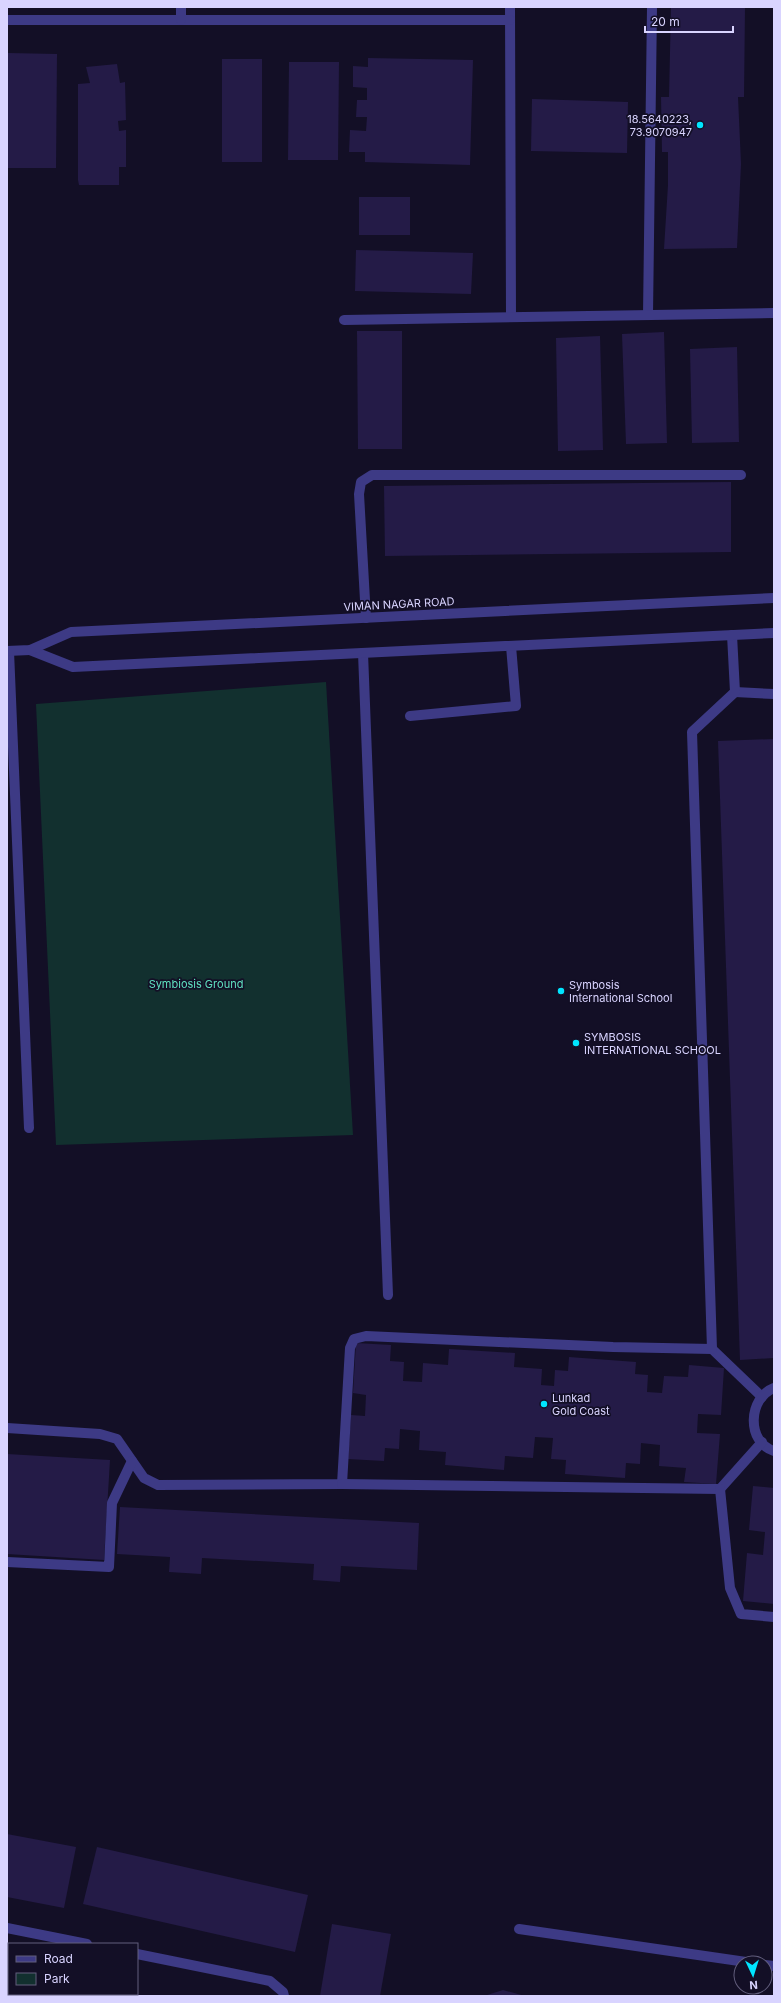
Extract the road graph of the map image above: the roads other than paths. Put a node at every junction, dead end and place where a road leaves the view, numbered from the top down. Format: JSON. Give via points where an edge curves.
{"nodes":[{"id":1,"x":181,"y":7,"type":"edge"},
{"id":2,"x":510,"y":7,"type":"edge"},
{"id":3,"x":652,"y":7,"type":"edge"},
{"id":4,"x":7,"y":20,"type":"edge"},
{"id":5,"x":181,"y":20,"type":"junction"},
{"id":6,"x":510,"y":20,"type":"junction"},
{"id":7,"x":774,"y":312,"type":"edge"},
{"id":8,"x":648,"y":314,"type":"junction"},
{"id":9,"x":512,"y":317,"type":"junction"},
{"id":10,"x":344,"y":320,"type":"dead end"},
{"id":11,"x":741,"y":475,"type":"dead end"},
{"id":12,"x":774,"y":598,"type":"edge"},
{"id":13,"x":366,"y":618,"type":"junction"},
{"id":14,"x":774,"y":633,"type":"edge"},
{"id":15,"x":732,"y":635,"type":"junction"},
{"id":16,"x":511,"y":646,"type":"junction"},
{"id":17,"x":30,"y":650,"type":"junction"},
{"id":18,"x":8,"y":651,"type":"edge"},
{"id":19,"x":363,"y":653,"type":"junction"},
{"id":20,"x":736,"y":692,"type":"junction"},
{"id":21,"x":774,"y":694,"type":"edge"},
{"id":22,"x":410,"y":716,"type":"dead end"},
{"id":23,"x":29,"y":1128,"type":"dead end"},
{"id":24,"x":388,"y":1295,"type":"dead end"},
{"id":25,"x":712,"y":1349,"type":"junction"},
{"id":26,"x":774,"y":1388,"type":"edge"},
{"id":27,"x":762,"y":1397,"type":"junction"},
{"id":28,"x":7,"y":1428,"type":"edge"},
{"id":29,"x":762,"y":1442,"type":"junction"},
{"id":30,"x":774,"y":1452,"type":"edge"},
{"id":31,"x":132,"y":1462,"type":"junction"},
{"id":32,"x":342,"y":1484,"type":"junction"},
{"id":33,"x":720,"y":1488,"type":"junction"},
{"id":34,"x":7,"y":1562,"type":"edge"},
{"id":35,"x":774,"y":1617,"type":"edge"},
{"id":36,"x":7,"y":1928,"type":"edge"},
{"id":37,"x":519,"y":1929,"type":"dead end"},
{"id":38,"x":82,"y":1943,"type":"edge"},
{"id":39,"x":138,"y":1954,"type":"edge"},
{"id":40,"x":733,"y":1960,"type":"edge"},
{"id":41,"x":284,"y":1996,"type":"edge"}],
"edges":[{"from":1,"to":5,"type":"street"},
{"from":2,"to":6,"type":"street"},
{"from":3,"to":8,"type":"street"},
{"from":4,"to":5,"type":"street"},
{"from":5,"to":6,"type":"street"},
{"from":6,"to":9,"type":"street"},
{"from":7,"to":8,"type":"street"},
{"from":8,"to":9,"type":"street"},
{"from":9,"to":10,"type":"street"},
{"from":11,"to":13,"type":"street","via":[[372,475],[361,482],[359,494]]},
{"from":12,"to":13,"type":"street","name":"VIMAN NAGAR ROAD"},
{"from":13,"to":17,"type":"street","name":"VIMAN NAGAR ROAD","via":[[71,632]]},
{"from":14,"to":15,"type":"street","name":"VIMAN NAGAR ROAD"},
{"from":15,"to":16,"type":"street","name":"VIMAN NAGAR ROAD"},
{"from":15,"to":20,"type":"street"},
{"from":16,"to":19,"type":"street","name":"VIMAN NAGAR ROAD"},
{"from":16,"to":22,"type":"street","via":[[516,706]]},
{"from":17,"to":18,"type":"street","name":"VIMAN NAGAR ROAD"},
{"from":17,"to":19,"type":"street","name":"VIMAN NAGAR ROAD","via":[[73,667]]},
{"from":18,"to":23,"type":"street"},
{"from":19,"to":24,"type":"street"},
{"from":20,"to":21,"type":"street"},
{"from":20,"to":25,"type":"street","via":[[692,732]]},
{"from":25,"to":27,"type":"street"},
{"from":25,"to":32,"type":"street","via":[[366,1336],[354,1339],[350,1348]]},
{"from":26,"to":27,"type":"street"},
{"from":27,"to":29,"type":"street","via":[[755,1407],[753,1420],[755,1432]]},
{"from":28,"to":31,"type":"street","via":[[100,1434],[117,1439]]},
{"from":29,"to":30,"type":"street"},
{"from":29,"to":33,"type":"street"},
{"from":31,"to":32,"type":"street","via":[[144,1478],[158,1485]]},
{"from":31,"to":34,"type":"street","via":[[112,1503],[109,1567]]},
{"from":32,"to":33,"type":"street"},
{"from":33,"to":35,"type":"street","via":[[730,1588],[741,1614]]},
{"from":36,"to":38,"type":"street"},
{"from":37,"to":40,"type":"street"},
{"from":39,"to":41,"type":"street","via":[[270,1981]]}]}
